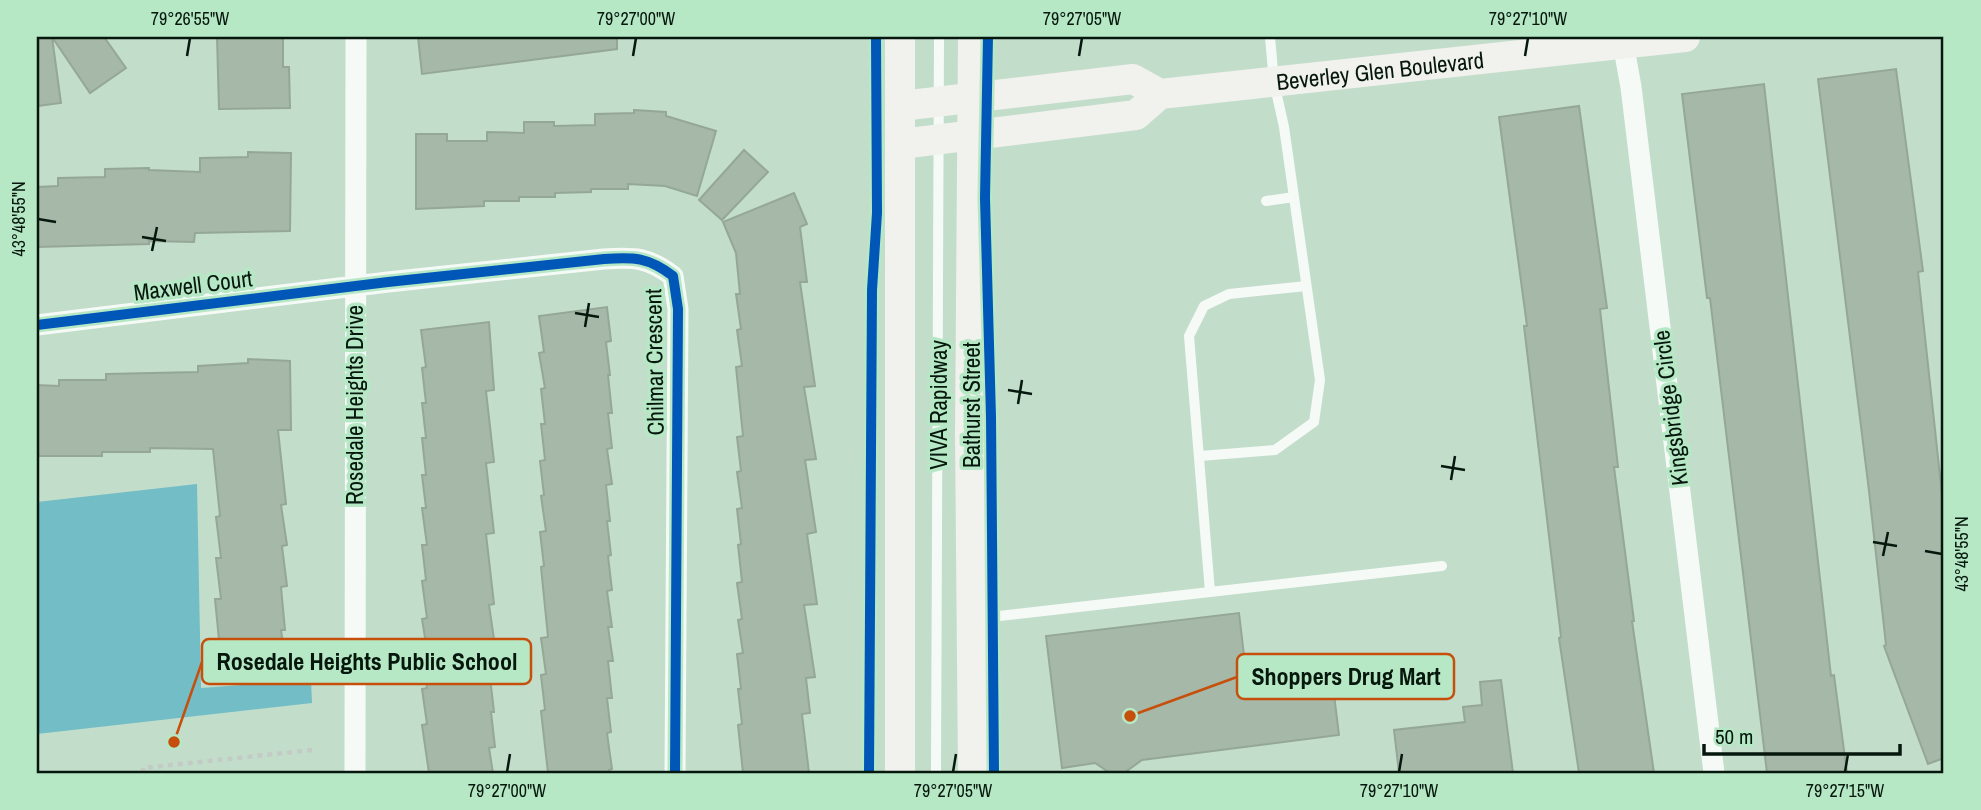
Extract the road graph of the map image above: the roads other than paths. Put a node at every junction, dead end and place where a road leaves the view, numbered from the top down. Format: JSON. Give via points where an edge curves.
{"nodes":[{"id":1,"x":356,"y":37,"type":"edge"},
{"id":2,"x":900,"y":37,"type":"edge"},
{"id":3,"x":939,"y":37,"type":"edge"},
{"id":4,"x":973,"y":37,"type":"edge"},
{"id":5,"x":1270,"y":37,"type":"edge"},
{"id":6,"x":1685,"y":37,"type":"edge"},
{"id":7,"x":1623,"y":43,"type":"junction"},
{"id":8,"x":1274,"y":82,"type":"junction"},
{"id":9,"x":1160,"y":94,"type":"junction"},
{"id":10,"x":972,"y":98,"type":"junction"},
{"id":11,"x":940,"y":101,"type":"junction"},
{"id":12,"x":901,"y":106,"type":"junction"},
{"id":13,"x":971,"y":136,"type":"junction"},
{"id":14,"x":939,"y":139,"type":"junction"},
{"id":15,"x":901,"y":144,"type":"junction"},
{"id":16,"x":1294,"y":197,"type":"junction"},
{"id":17,"x":1266,"y":201,"type":"dead end"},
{"id":18,"x":354,"y":286,"type":"junction"},
{"id":19,"x":1306,"y":286,"type":"junction"},
{"id":20,"x":37,"y":325,"type":"edge"},
{"id":21,"x":1200,"y":456,"type":"junction"},
{"id":22,"x":1442,"y":566,"type":"dead end"},
{"id":23,"x":1209,"y":592,"type":"junction"},
{"id":24,"x":973,"y":619,"type":"junction"},
{"id":25,"x":355,"y":773,"type":"edge"},
{"id":26,"x":675,"y":773,"type":"edge"},
{"id":27,"x":900,"y":773,"type":"edge"},
{"id":28,"x":936,"y":773,"type":"edge"},
{"id":29,"x":973,"y":773,"type":"edge"},
{"id":30,"x":1714,"y":773,"type":"edge"}],
"edges":[{"from":1,"to":18,"type":"street","name":"Rosedale Heights Drive"},
{"from":2,"to":12,"type":"main road"},
{"from":3,"to":11,"type":"lane","name":"VIVA Rapidway"},
{"from":4,"to":10,"type":"main road","name":"Bathurst Street"},
{"from":5,"to":8,"type":"lane"},
{"from":6,"to":7,"type":"main road","name":"Beverley Glen Boulevard"},
{"from":7,"to":8,"type":"main road","name":"Beverley Glen Boulevard"},
{"from":7,"to":30,"type":"street","name":"Kingsbridge Circle"},
{"from":8,"to":9,"type":"main road","name":"Beverley Glen Boulevard"},
{"from":8,"to":16,"type":"lane"},
{"from":9,"to":10,"type":"main road","via":[[1133,79]]},
{"from":9,"to":13,"type":"main road","via":[[1136,114]]},
{"from":10,"to":11,"type":"main road"},
{"from":10,"to":13,"type":"main road","name":"Bathurst Street"},
{"from":11,"to":12,"type":"main road"},
{"from":11,"to":14,"type":"lane","name":"VIVA Rapidway"},
{"from":12,"to":15,"type":"main road"},
{"from":13,"to":14,"type":"main road"},
{"from":13,"to":24,"type":"main road","name":"Bathurst Street"},
{"from":14,"to":15,"type":"main road"},
{"from":14,"to":28,"type":"lane","name":"VIVA Rapidway"},
{"from":15,"to":27,"type":"main road"},
{"from":16,"to":17,"type":"lane"},
{"from":16,"to":19,"type":"lane"},
{"from":18,"to":20,"type":"street","name":"Maxwell Court"},
{"from":18,"to":25,"type":"street","name":"Rosedale Heights Drive"},
{"from":18,"to":26,"type":"street","name":"Chilmar Crescent","via":[[636,257],[673,276],[678,309]]},
{"from":19,"to":21,"type":"lane","via":[[1229,294],[1204,306],[1189,336]]},
{"from":19,"to":21,"type":"lane","via":[[1320,380],[1314,422],[1275,450]]},
{"from":21,"to":23,"type":"lane"},
{"from":22,"to":23,"type":"lane"},
{"from":23,"to":24,"type":"lane"},
{"from":24,"to":29,"type":"main road","name":"Bathurst Street"}]}
